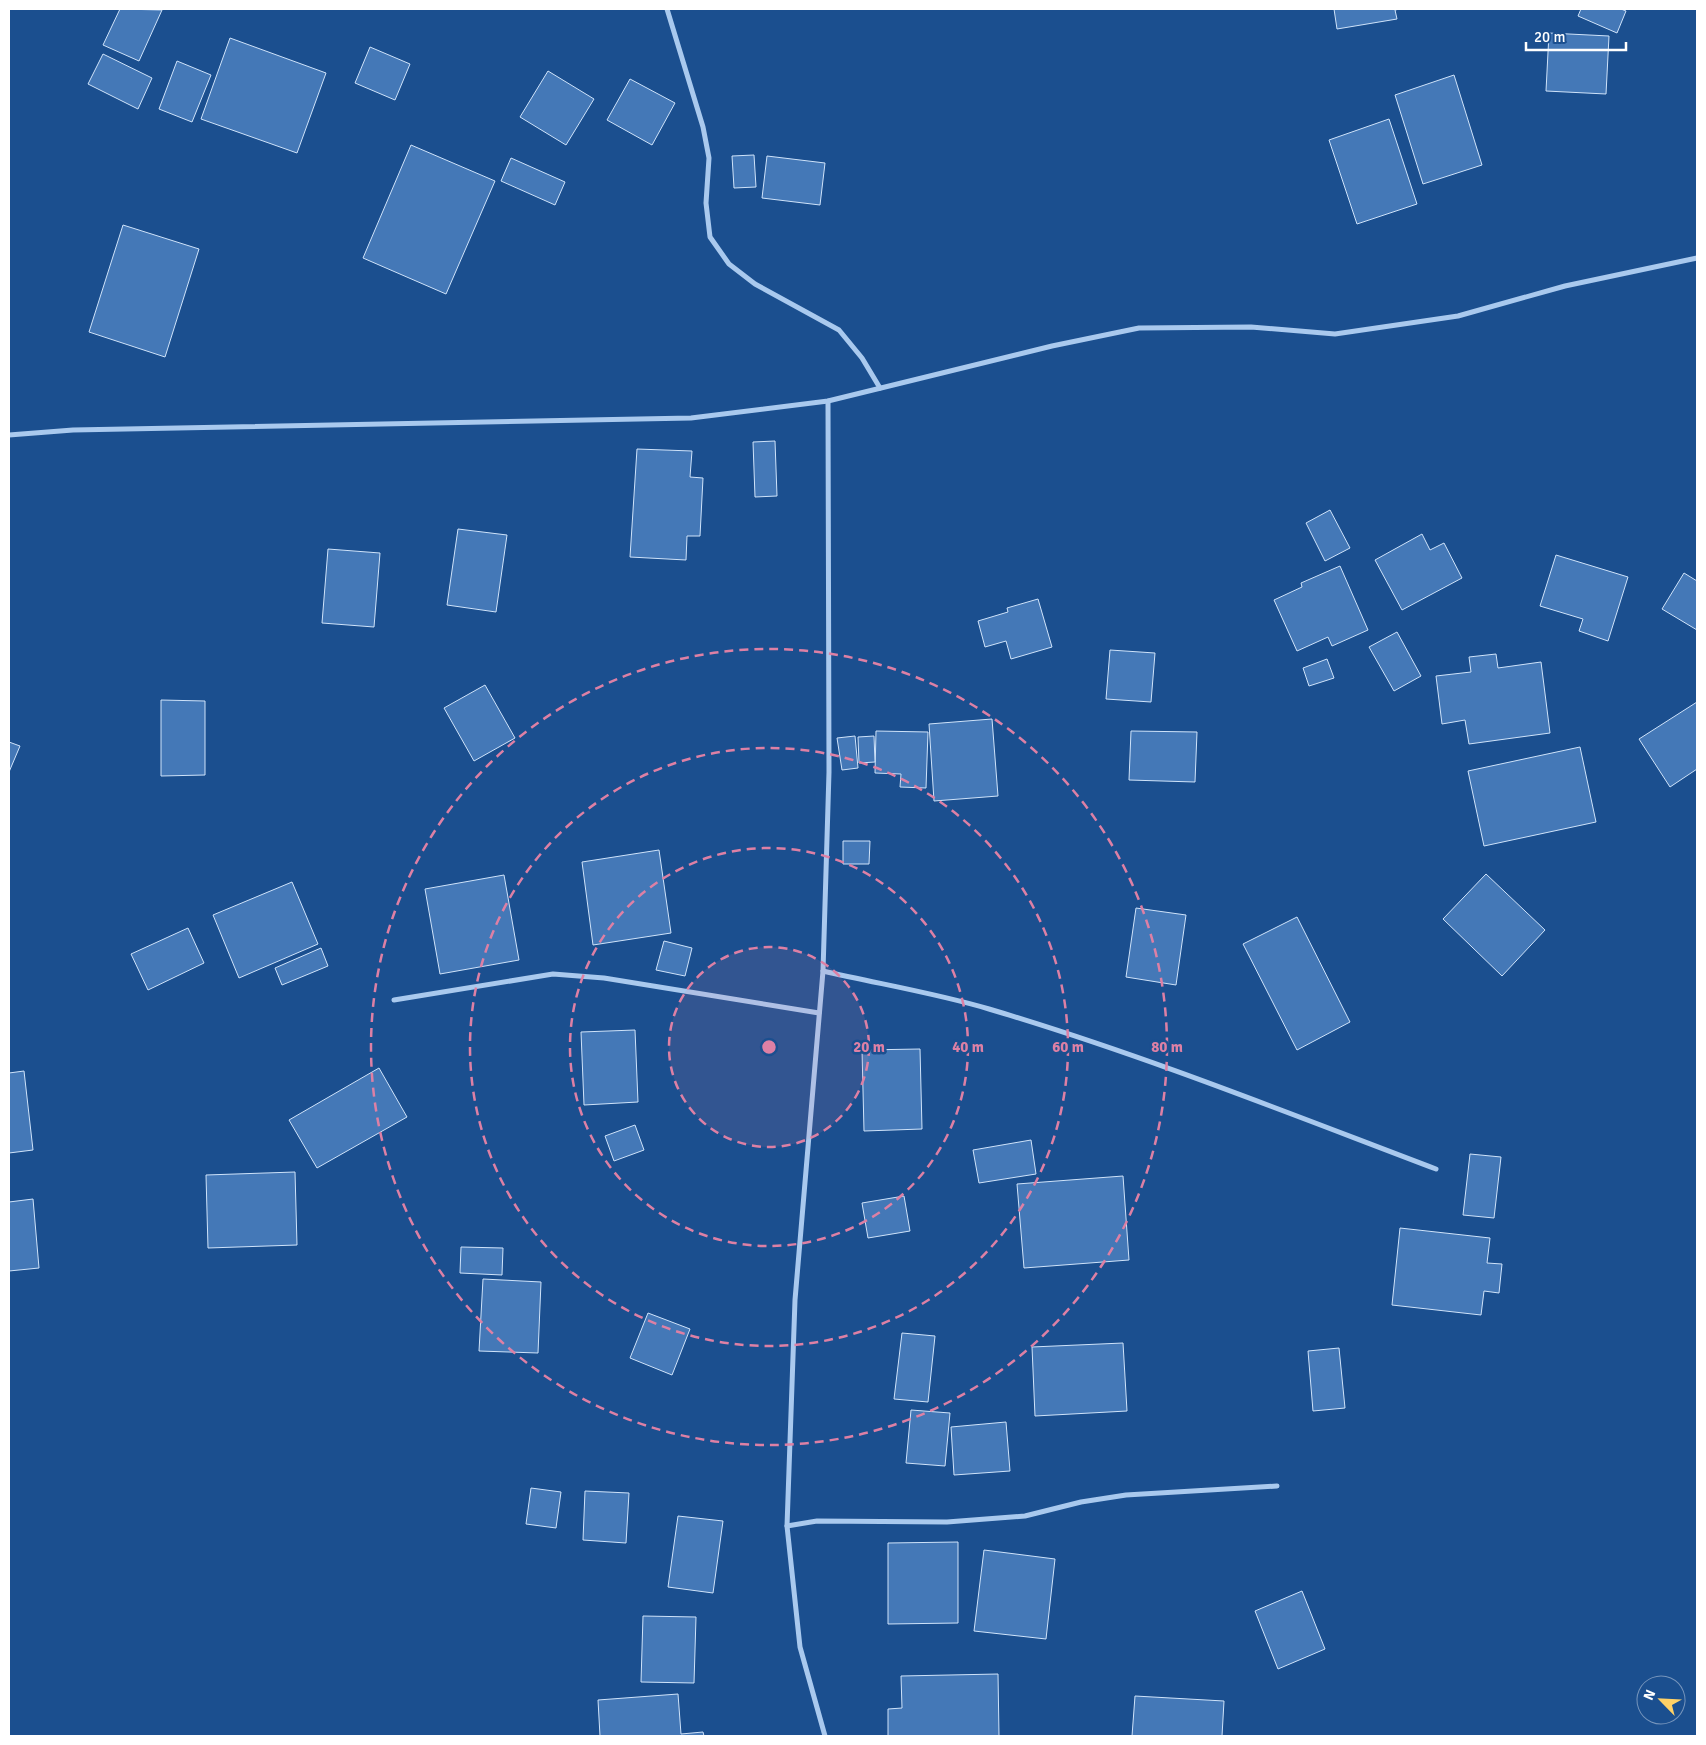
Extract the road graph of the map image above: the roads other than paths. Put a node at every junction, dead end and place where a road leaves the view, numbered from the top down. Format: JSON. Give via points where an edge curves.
{"nodes":[{"id":1,"x":667,"y":9,"type":"edge"},
{"id":2,"x":1697,"y":258,"type":"edge"},
{"id":3,"x":880,"y":388,"type":"junction"},
{"id":4,"x":828,"y":402,"type":"junction"},
{"id":5,"x":9,"y":435,"type":"edge"},
{"id":6,"x":823,"y":971,"type":"junction"},
{"id":7,"x":394,"y":1000,"type":"dead end"},
{"id":8,"x":819,"y":1013,"type":"junction"},
{"id":9,"x":1436,"y":1169,"type":"dead end"},
{"id":10,"x":1277,"y":1486,"type":"dead end"},
{"id":11,"x":787,"y":1526,"type":"junction"},
{"id":12,"x":825,"y":1736,"type":"edge"}],
"edges":[{"from":1,"to":3,"type":"street","via":[[703,127],[709,158],[706,203],[710,237],[729,264],[755,284],[839,330],[862,358]]},
{"from":2,"to":3,"type":"street","via":[[1565,286],[1458,316],[1335,334],[1251,327],[1139,328]]},
{"from":3,"to":4,"type":"street"},
{"from":4,"to":5,"type":"street","via":[[691,418],[73,430]]},
{"from":4,"to":6,"type":"street","via":[[829,772]]},
{"from":6,"to":8,"type":"street"},
{"from":6,"to":9,"type":"street","via":[[962,1002],[1144,1059]]},
{"from":7,"to":8,"type":"street","via":[[552,974],[604,978]]},
{"from":8,"to":11,"type":"street","via":[[795,1300]]},
{"from":10,"to":11,"type":"street","via":[[1126,1495],[1025,1516],[948,1522],[827,1521]]},
{"from":11,"to":12,"type":"street","via":[[800,1647]]}]}
